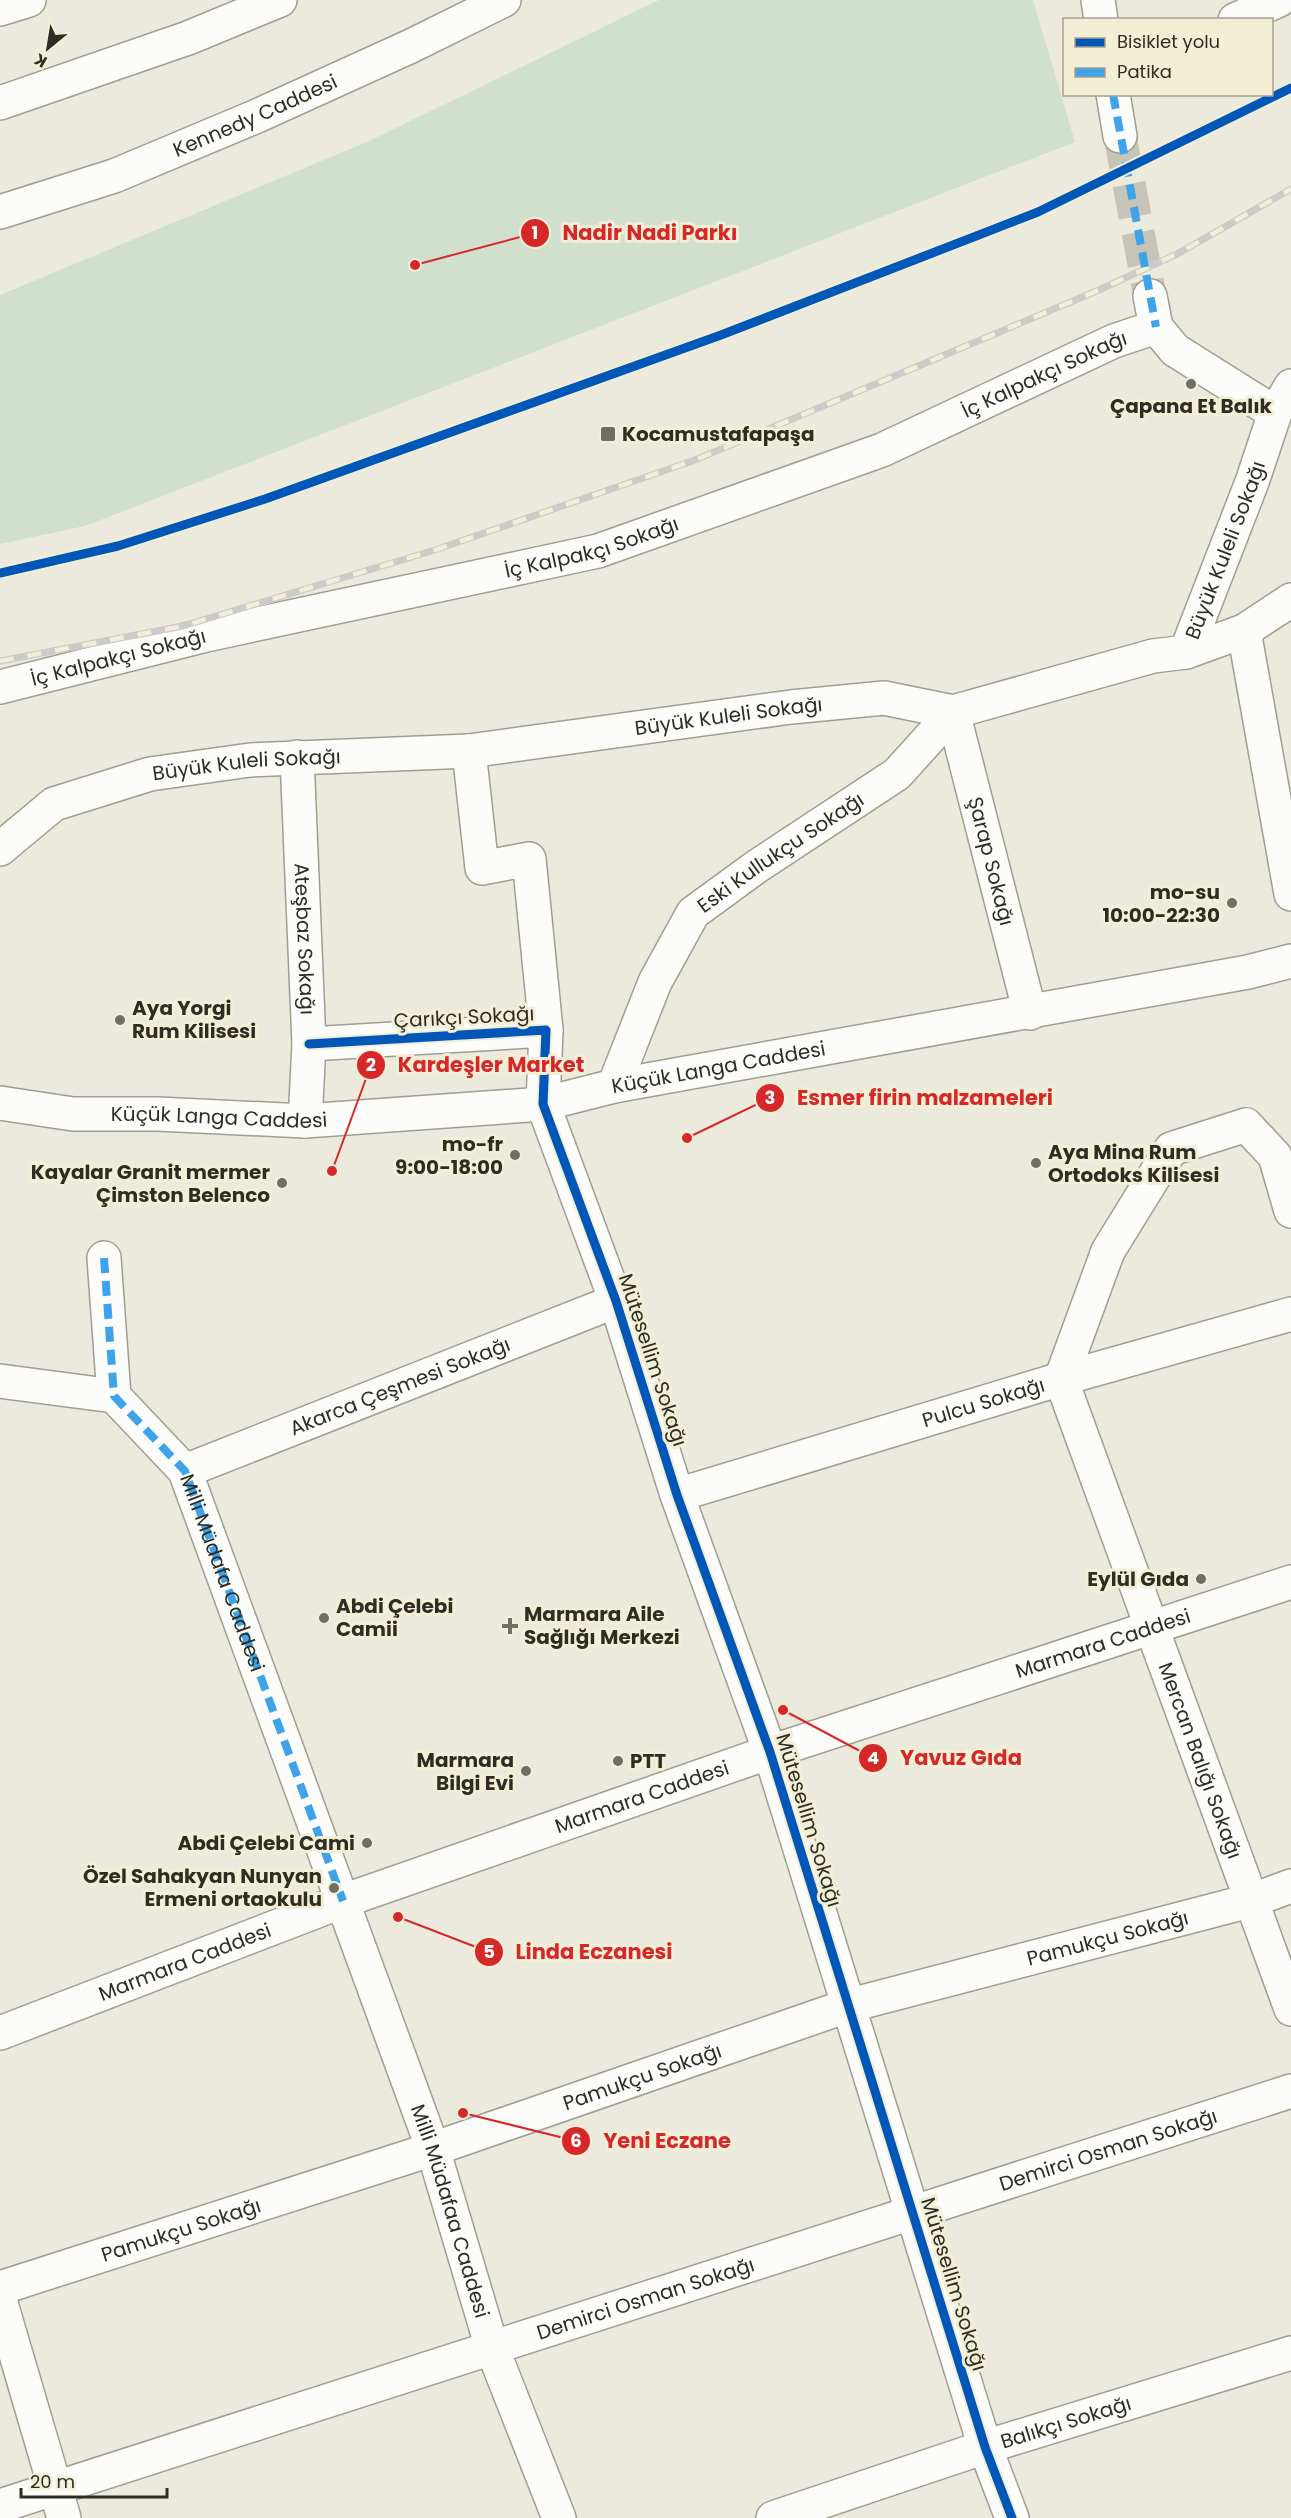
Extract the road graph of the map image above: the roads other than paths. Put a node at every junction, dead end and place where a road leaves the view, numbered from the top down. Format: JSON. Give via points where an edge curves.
{"nodes":[{"id":1,"x":29,"y":0,"type":"edge"},
{"id":2,"x":280,"y":0,"type":"edge"},
{"id":3,"x":504,"y":0,"type":"edge"},
{"id":4,"x":1098,"y":0,"type":"edge"},
{"id":5,"x":1278,"y":0,"type":"edge"},
{"id":6,"x":0,"y":9,"type":"edge"},
{"id":7,"x":1101,"y":18,"type":"edge"},
{"id":8,"x":1239,"y":18,"type":"edge"},
{"id":9,"x":1113,"y":96,"type":"edge"},
{"id":10,"x":0,"y":103,"type":"edge"},
{"id":11,"x":1120,"y":135,"type":"tunnel mouth"},
{"id":12,"x":0,"y":213,"type":"edge"},
{"id":13,"x":1283,"y":399,"type":"edge"},
{"id":14,"x":1291,"y":600,"type":"edge"},
{"id":15,"x":1244,"y":631,"type":"junction"},
{"id":16,"x":1186,"y":652,"type":"junction"},
{"id":17,"x":0,"y":687,"type":"edge"},
{"id":18,"x":953,"y":712,"type":"junction"},
{"id":19,"x":470,"y":751,"type":"junction"},
{"id":20,"x":297,"y":757,"type":"junction"},
{"id":21,"x":0,"y":849,"type":"edge"},
{"id":22,"x":1291,"y":894,"type":"edge"},
{"id":23,"x":1291,"y":961,"type":"edge"},
{"id":24,"x":1030,"y":1012,"type":"junction"},
{"id":25,"x":546,"y":1030,"type":"junction"},
{"id":26,"x":309,"y":1044,"type":"junction"},
{"id":27,"x":614,"y":1086,"type":"junction"},
{"id":28,"x":0,"y":1102,"type":"edge"},
{"id":29,"x":543,"y":1104,"type":"junction"},
{"id":30,"x":305,"y":1121,"type":"junction"},
{"id":31,"x":1291,"y":1211,"type":"edge"},
{"id":32,"x":104,"y":1258,"type":"dead end"},
{"id":33,"x":616,"y":1300,"type":"junction"},
{"id":34,"x":1291,"y":1314,"type":"edge"},
{"id":35,"x":1061,"y":1379,"type":"junction"},
{"id":36,"x":0,"y":1381,"type":"edge"},
{"id":37,"x":114,"y":1396,"type":"junction"},
{"id":38,"x":185,"y":1471,"type":"junction"},
{"id":39,"x":677,"y":1495,"type":"junction"},
{"id":40,"x":1291,"y":1582,"type":"edge"},
{"id":41,"x":1151,"y":1626,"type":"junction"},
{"id":42,"x":770,"y":1752,"type":"junction"},
{"id":43,"x":1291,"y":1886,"type":"edge"},
{"id":44,"x":1253,"y":1899,"type":"junction"},
{"id":45,"x":343,"y":1901,"type":"junction"},
{"id":46,"x":847,"y":2006,"type":"junction"},
{"id":47,"x":1291,"y":2009,"type":"edge"},
{"id":48,"x":0,"y":2033,"type":"edge"},
{"id":49,"x":1291,"y":2091,"type":"edge"},
{"id":50,"x":433,"y":2149,"type":"junction"},
{"id":51,"x":914,"y":2212,"type":"junction"},
{"id":52,"x":0,"y":2288,"type":"edge"},
{"id":53,"x":0,"y":2300,"type":"edge"},
{"id":54,"x":492,"y":2348,"type":"junction"},
{"id":55,"x":1291,"y":2353,"type":"edge"},
{"id":56,"x":985,"y":2446,"type":"junction"},
{"id":57,"x":54,"y":2488,"type":"junction"},
{"id":58,"x":0,"y":2506,"type":"edge"},
{"id":59,"x":64,"y":2518,"type":"edge"},
{"id":60,"x":560,"y":2518,"type":"edge"},
{"id":61,"x":773,"y":2518,"type":"edge"},
{"id":62,"x":1012,"y":2518,"type":"edge"}],
"edges":[{"from":1,"to":6,"type":"main road"},
{"from":2,"to":10,"type":"main road","via":[[188,38]]},
{"from":3,"to":12,"type":"main road","name":"Kennedy Caddesi","via":[[257,116],[114,176]]},
{"from":4,"to":7,"type":"main road"},
{"from":5,"to":8,"type":"main road"},
{"from":9,"to":11,"type":"main road"},
{"from":13,"to":16,"type":"main road","name":"Büyük Kuleli Sokağı"},
{"from":13,"to":17,"type":"main road","name":"İç Kalpakçı Sokağı","via":[[1175,351],[1153,311],[1114,341],[882,450],[598,551],[206,635]]},
{"from":14,"to":15,"type":"main road"},
{"from":15,"to":16,"type":"main road"},
{"from":15,"to":22,"type":"main road"},
{"from":16,"to":18,"type":"main road","name":"Büyük Kuleli Sokağı","via":[[1153,656]]},
{"from":18,"to":19,"type":"main road","name":"Büyük Kuleli Sokağı","via":[[884,698],[792,706]]},
{"from":18,"to":24,"type":"main road","name":"Şarap Sokağı"},
{"from":18,"to":27,"type":"main road","name":"Eski Kullukçu Sokağı","via":[[897,774],[693,913],[655,982]]},
{"from":19,"to":20,"type":"main road","name":"Büyük Kuleli Sokağı"},
{"from":19,"to":25,"type":"main road","via":[[482,868],[530,860]]},
{"from":20,"to":21,"type":"main road","name":"Büyük Kuleli Sokağı","via":[[150,774],[54,804]]},
{"from":20,"to":26,"type":"main road","name":"Ateşbaz Sokağı"},
{"from":23,"to":24,"type":"main road","name":"Küçük Langa Caddesi"},
{"from":24,"to":27,"type":"main road","name":"Küçük Langa Caddesi"},
{"from":25,"to":26,"type":"main road","name":"Çarıkçı Sokağı"},
{"from":25,"to":29,"type":"main road","name":"Çarıkçı Sokağı"},
{"from":26,"to":30,"type":"main road","name":"Ateşbaz Sokağı"},
{"from":27,"to":29,"type":"main road","name":"Küçük Langa Caddesi"},
{"from":28,"to":30,"type":"main road","name":"Küçük Langa Caddesi","via":[[74,1114]]},
{"from":29,"to":30,"type":"main road","name":"Küçük Langa Caddesi"},
{"from":29,"to":33,"type":"main road","name":"Mütesellim Sokağı"},
{"from":31,"to":35,"type":"main road","via":[[1275,1156],[1246,1125],[1171,1149],[1108,1251]]},
{"from":32,"to":37,"type":"main road"},
{"from":33,"to":38,"type":"main road","name":"Akarca Çeşmesi Sokağı"},
{"from":33,"to":39,"type":"main road","name":"Mütesellim Sokağı"},
{"from":34,"to":35,"type":"main road","name":"Pulcu Sokağı"},
{"from":35,"to":39,"type":"main road","name":"Pulcu Sokağı"},
{"from":35,"to":41,"type":"main road","name":"Mercan Balığı Sokağı"},
{"from":36,"to":37,"type":"main road"},
{"from":37,"to":38,"type":"main road","name":"Milli Müdafa Caddesi"},
{"from":38,"to":45,"type":"main road","name":"Milli Müdafa Caddesi"},
{"from":39,"to":42,"type":"main road","name":"Mütesellim Sokağı"},
{"from":40,"to":41,"type":"main road","name":"Marmara Caddesi"},
{"from":41,"to":42,"type":"main road","name":"Marmara Caddesi"},
{"from":41,"to":44,"type":"main road","name":"Mercan Balığı Sokağı"},
{"from":42,"to":45,"type":"main road","name":"Marmara Caddesi"},
{"from":42,"to":46,"type":"main road","name":"Mütesellim Sokağı"},
{"from":43,"to":44,"type":"main road","name":"Pamukçu Sokağı"},
{"from":44,"to":46,"type":"main road","name":"Pamukçu Sokağı"},
{"from":44,"to":47,"type":"main road","name":"Mercan Balığı Sokağı"},
{"from":45,"to":48,"type":"main road","name":"Marmara Caddesi"},
{"from":45,"to":50,"type":"main road","name":"Milli Müdafaa Caddesi"},
{"from":46,"to":50,"type":"main road","name":"Pamukçu Sokağı"},
{"from":46,"to":51,"type":"main road","name":"Mütesellim Sokağı"},
{"from":49,"to":51,"type":"main road","name":"Demirci Osman Sokağı"},
{"from":50,"to":52,"type":"main road","name":"Pamukçu Sokağı"},
{"from":50,"to":54,"type":"main road","name":"Milli Müdafaa Caddesi"},
{"from":51,"to":54,"type":"main road","name":"Demirci Osman Sokağı"},
{"from":51,"to":56,"type":"main road","name":"Mütesellim Sokağı"},
{"from":53,"to":57,"type":"main road"},
{"from":54,"to":57,"type":"main road","name":"Demirci Osman Sokağı"},
{"from":54,"to":60,"type":"main road","name":"Milli Müdafaa Caddesi"},
{"from":55,"to":56,"type":"main road","name":"Balıkçı Sokağı"},
{"from":56,"to":61,"type":"main road","name":"Balıkçı Sokağı"},
{"from":56,"to":62,"type":"main road","name":"Mütesellim Sokağı"},
{"from":57,"to":58,"type":"main road","name":"Demirci Osman Sokağı"},
{"from":57,"to":59,"type":"main road"}]}
